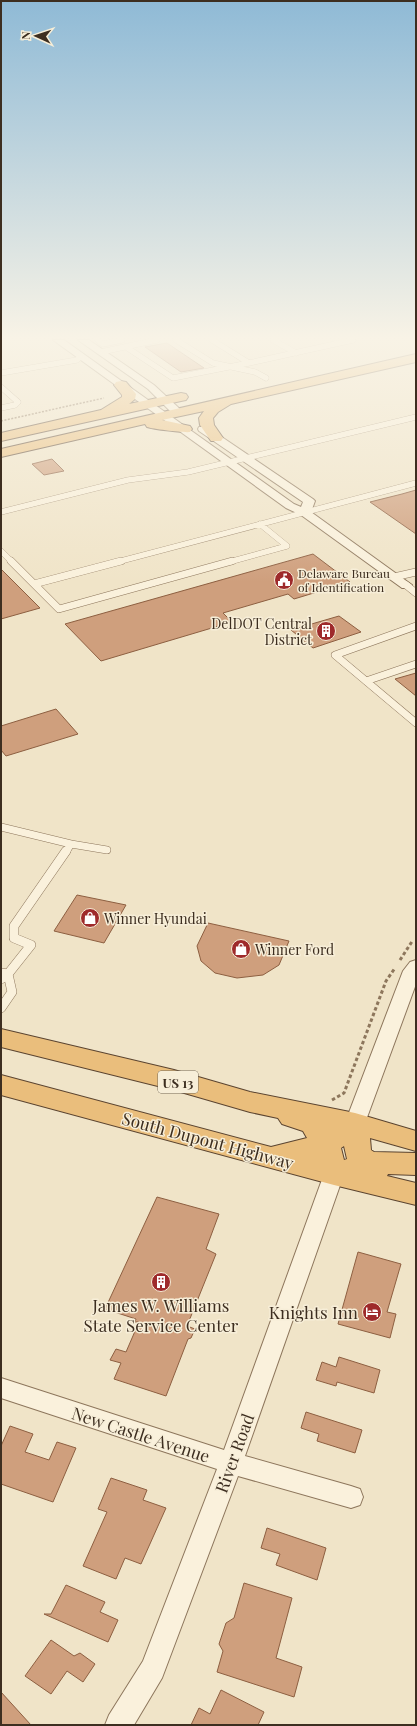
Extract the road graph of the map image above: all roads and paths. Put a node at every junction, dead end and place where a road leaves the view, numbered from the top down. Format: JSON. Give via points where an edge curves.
{"nodes":[{"id":1,"x":74,"y":421,"type":"edge"},
{"id":2,"x":143,"y":421,"type":"edge"},
{"id":3,"x":178,"y":421,"type":"edge"},
{"id":4,"x":184,"y":421,"type":"edge"},
{"id":5,"x":206,"y":421,"type":"edge"},
{"id":6,"x":401,"y":421,"type":"edge"},
{"id":7,"x":115,"y":427,"type":"junction"},
{"id":8,"x":185,"y":429,"type":"junction"},
{"id":9,"x":1,"y":437,"type":"edge"},
{"id":10,"x":216,"y":438,"type":"junction"},
{"id":11,"x":1,"y":453,"type":"edge"},
{"id":12,"x":247,"y":458,"type":"junction"},
{"id":13,"x":229,"y":461,"type":"junction"},
{"id":14,"x":416,"y":484,"type":"edge"},
{"id":15,"x":1,"y":512,"type":"edge"},
{"id":16,"x":305,"y":513,"type":"junction"},
{"id":17,"x":260,"y":524,"type":"junction"},
{"id":18,"x":1,"y":551,"type":"edge"},
{"id":19,"x":416,"y":572,"type":"edge"},
{"id":20,"x":394,"y":577,"type":"junction"},
{"id":21,"x":34,"y":584,"type":"junction"},
{"id":22,"x":406,"y":585,"type":"joint"},
{"id":23,"x":416,"y":593,"type":"edge"},
{"id":24,"x":416,"y":626,"type":"edge"},
{"id":25,"x":416,"y":664,"type":"edge"},
{"id":26,"x":366,"y":681,"type":"junction"},
{"id":27,"x":416,"y":723,"type":"edge"},
{"id":28,"x":1,"y":827,"type":"edge"},
{"id":29,"x":71,"y":844,"type":"junction"},
{"id":30,"x":107,"y":850,"type":"dead end"},
{"id":31,"x":413,"y":940,"type":"dead end"},
{"id":32,"x":415,"y":970,"type":"edge"},
{"id":33,"x":3,"y":975,"type":"edge"},
{"id":34,"x":1,"y":1008,"type":"edge"},
{"id":35,"x":1,"y":1038,"type":"edge"},
{"id":36,"x":1,"y":1085,"type":"edge"},
{"id":37,"x":332,"y":1100,"type":"dead end"},
{"id":38,"x":250,"y":1102,"type":"junction"},
{"id":39,"x":355,"y":1123,"type":"junction"},
{"id":40,"x":416,"y":1141,"type":"edge"},
{"id":41,"x":327,"y":1144,"type":"junction"},
{"id":42,"x":270,"y":1157,"type":"junction"},
{"id":43,"x":367,"y":1163,"type":"junction"},
{"id":44,"x":416,"y":1164,"type":"edge"},
{"id":45,"x":334,"y":1174,"type":"junction"},
{"id":46,"x":388,"y":1187,"type":"junction"},
{"id":47,"x":416,"y":1194,"type":"edge"},
{"id":48,"x":1,"y":1388,"type":"edge"},
{"id":49,"x":231,"y":1463,"type":"junction"},
{"id":50,"x":351,"y":1497,"type":"dead end"},
{"id":51,"x":119,"y":1725,"type":"edge"}],
"edges":[{"from":1,"to":9,"type":"highway"},
{"from":2,"to":7,"type":"highway"},
{"from":3,"to":8,"type":"street"},
{"from":4,"to":10,"type":"street"},
{"from":5,"to":10,"type":"highway"},
{"from":6,"to":12,"type":"lane"},
{"from":7,"to":8,"type":"highway","via":[[156,424]]},
{"from":7,"to":11,"type":"highway"},
{"from":8,"to":13,"type":"street"},
{"from":10,"to":12,"type":"street"},
{"from":12,"to":13,"type":"lane"},
{"from":12,"to":16,"type":"street","via":[[309,501]]},
{"from":13,"to":15,"type":"lane","via":[[188,472],[128,480]]},
{"from":13,"to":16,"type":"street","via":[[290,506]]},
{"from":14,"to":16,"type":"lane"},
{"from":16,"to":17,"type":"lane"},
{"from":16,"to":20,"type":"street"},
{"from":17,"to":21,"type":"lane"},
{"from":17,"to":21,"type":"lane","via":[[287,546],[59,609]]},
{"from":18,"to":21,"type":"lane"},
{"from":19,"to":20,"type":"lane"},
{"from":20,"to":22,"type":"street"},
{"from":22,"to":23,"type":"lane"},
{"from":24,"to":26,"type":"lane","via":[[335,655]]},
{"from":25,"to":26,"type":"lane"},
{"from":26,"to":27,"type":"lane"},
{"from":28,"to":29,"type":"lane"},
{"from":29,"to":30,"type":"lane"},
{"from":29,"to":33,"type":"lane","via":[[14,926],[14,938],[31,945]]},
{"from":31,"to":37,"type":"path","via":[[386,981],[344,1093]]},
{"from":32,"to":39,"type":"street"},
{"from":33,"to":34,"type":"lane","via":[[12,992]]},
{"from":35,"to":38,"type":"highway","number":"US 13","via":[[174,1080]]},
{"from":36,"to":42,"type":"highway","name":"South Dupont Highway"},
{"from":38,"to":39,"type":"highway","number":"US 13"},
{"from":38,"to":41,"type":"highway","via":[[312,1124]]},
{"from":39,"to":40,"type":"highway","number":"US 13"},
{"from":39,"to":41,"type":"highway"},
{"from":39,"to":43,"type":"highway","via":[[358,1153]]},
{"from":41,"to":42,"type":"highway"},
{"from":41,"to":45,"type":"highway"},
{"from":42,"to":45,"type":"highway","name":"South Dupont Highway"},
{"from":43,"to":44,"type":"highway"},
{"from":43,"to":45,"type":"highway"},
{"from":43,"to":46,"type":"highway"},
{"from":45,"to":46,"type":"highway","name":"South Dupont Highway"},
{"from":45,"to":49,"type":"street","name":"River Road"},
{"from":46,"to":47,"type":"highway","name":"South Dupont Highway"},
{"from":48,"to":49,"type":"street","name":"New Castle Avenue"},
{"from":49,"to":50,"type":"street","name":"New Castle Avenue"},
{"from":49,"to":51,"type":"street","name":"River Road","via":[[153,1669]]}]}
